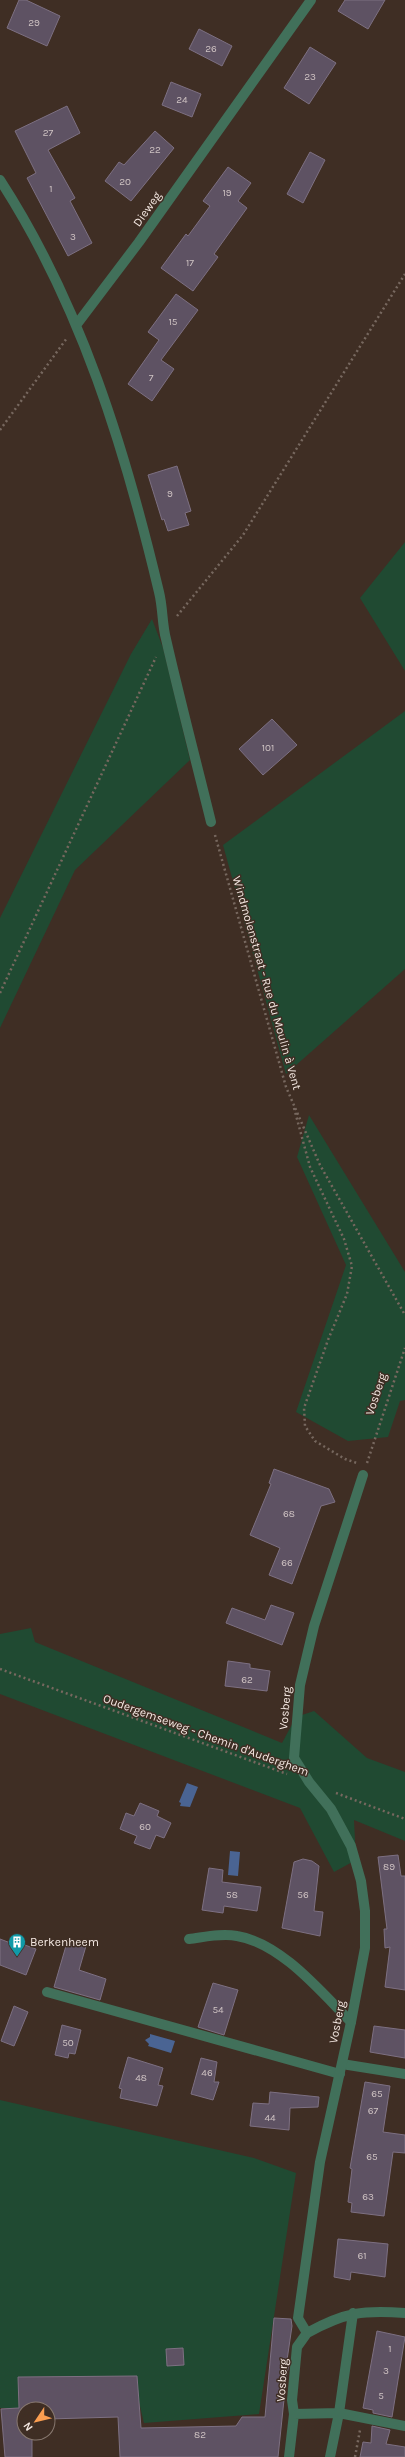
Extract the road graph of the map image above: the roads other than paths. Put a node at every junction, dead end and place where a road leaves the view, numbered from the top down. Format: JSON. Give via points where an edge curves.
{"nodes":[{"id":1,"x":311,"y":0,"type":"edge"},
{"id":2,"x":0,"y":180,"type":"edge"},
{"id":3,"x":77,"y":324,"type":"junction"},
{"id":4,"x":211,"y":822,"type":"road end"},
{"id":5,"x":365,"y":1471,"type":"road end"},
{"id":6,"x":188,"y":1939,"type":"dead end"},
{"id":7,"x":47,"y":1992,"type":"dead end"},
{"id":8,"x":351,"y":2022,"type":"junction"},
{"id":9,"x":341,"y":2069,"type":"junction"},
{"id":10,"x":405,"y":2074,"type":"edge"},
{"id":11,"x":353,"y":2313,"type":"junction"},
{"id":12,"x":405,"y":2313,"type":"edge"},
{"id":13,"x":307,"y":2333,"type":"junction"},
{"id":14,"x":339,"y":2413,"type":"junction"},
{"id":15,"x":294,"y":2414,"type":"junction"},
{"id":16,"x":405,"y":2426,"type":"edge"},
{"id":17,"x":289,"y":2457,"type":"edge"},
{"id":18,"x":330,"y":2457,"type":"edge"}],
"edges":[{"from":1,"to":3,"type":"street","name":"Dieweg","via":[[140,242]]},
{"from":2,"to":3,"type":"street","via":[[46,260]]},
{"from":3,"to":4,"type":"street","via":[[124,459],[159,594],[165,637]]},
{"from":5,"to":8,"type":"street","name":"Vosberg","via":[[314,1626],[300,1684],[294,1758],[331,1809],[351,1846],[361,1881],[365,1911],[365,1948]]},
{"from":6,"to":8,"type":"street","via":[[218,1935],[239,1936],[268,1948],[300,1970]]},
{"from":7,"to":9,"type":"street"},
{"from":8,"to":9,"type":"street","name":"Vosberg"},
{"from":9,"to":10,"type":"street"},
{"from":9,"to":13,"type":"street","name":"Vosberg","via":[[320,2162],[298,2318]]},
{"from":11,"to":12,"type":"street"},
{"from":11,"to":13,"type":"street","via":[[327,2322]]},
{"from":11,"to":14,"type":"street"},
{"from":13,"to":15,"type":"street","name":"Vosberg","via":[[297,2347],[292,2400]]},
{"from":14,"to":15,"type":"street"},
{"from":14,"to":16,"type":"street"},
{"from":14,"to":18,"type":"street"},
{"from":15,"to":17,"type":"street","name":"Vosberg"}]}
